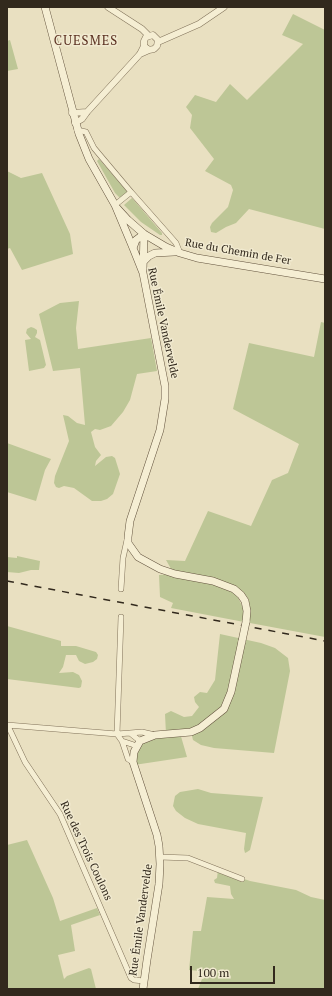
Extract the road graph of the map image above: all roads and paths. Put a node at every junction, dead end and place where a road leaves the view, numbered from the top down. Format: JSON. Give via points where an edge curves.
{"nodes":[{"id":1,"x":44,"y":7,"type":"edge"},
{"id":2,"x":108,"y":7,"type":"edge"},
{"id":3,"x":224,"y":7,"type":"edge"},
{"id":4,"x":149,"y":36,"type":"junction"},
{"id":5,"x":158,"y":42,"type":"junction"},
{"id":6,"x":146,"y":48,"type":"junction"},
{"id":7,"x":87,"y":112,"type":"junction"},
{"id":8,"x":72,"y":113,"type":"junction"},
{"id":9,"x":76,"y":126,"type":"junction"},
{"id":10,"x":131,"y":192,"type":"junction"},
{"id":11,"x":115,"y":205,"type":"junction"},
{"id":12,"x":144,"y":234,"type":"junction"},
{"id":13,"x":134,"y":248,"type":"junction"},
{"id":14,"x":177,"y":253,"type":"junction"},
{"id":15,"x":143,"y":262,"type":"junction"},
{"id":16,"x":143,"y":273,"type":"junction"},
{"id":17,"x":325,"y":279,"type":"edge"},
{"id":18,"x":128,"y":537,"type":"junction"},
{"id":19,"x":121,"y":589,"type":"dead end"},
{"id":20,"x":120,"y":616,"type":"dead end"},
{"id":21,"x":7,"y":726,"type":"edge"},
{"id":22,"x":130,"y":733,"type":"junction"},
{"id":23,"x":117,"y":734,"type":"junction"},
{"id":24,"x":155,"y":735,"type":"junction"},
{"id":25,"x":122,"y":741,"type":"junction"},
{"id":26,"x":138,"y":743,"type":"junction"},
{"id":27,"x":133,"y":762,"type":"junction"},
{"id":28,"x":160,"y":857,"type":"junction"},
{"id":29,"x":242,"y":879,"type":"dead end"},
{"id":30,"x":144,"y":981,"type":"junction"},
{"id":31,"x":144,"y":989,"type":"edge"}],
"edges":[{"from":1,"to":8,"type":"main road","name":"Rue Émile Vandervelde"},
{"from":2,"to":4,"type":"street"},
{"from":3,"to":5,"type":"street","via":[[199,24]]},
{"from":4,"to":5,"type":"street","via":[[155,36]]},
{"from":4,"to":6,"type":"street","via":[[144,41]]},
{"from":5,"to":6,"type":"street","via":[[156,48]]},
{"from":6,"to":7,"type":"street"},
{"from":7,"to":8,"type":"street"},
{"from":7,"to":9,"type":"street"},
{"from":8,"to":9,"type":"main road","name":"Rue Émile Vandervelde"},
{"from":9,"to":10,"type":"street","via":[[86,132],[94,148]]},
{"from":9,"to":11,"type":"main road","name":"Rue Émile Vandervelde","via":[[88,159]]},
{"from":10,"to":11,"type":"street"},
{"from":10,"to":14,"type":"street","via":[[176,243]]},
{"from":11,"to":12,"type":"main road","name":"Rue du Chemin de Fer"},
{"from":11,"to":13,"type":"main road","name":"Rue Émile Vandervelde"},
{"from":12,"to":13,"type":"main road","via":[[136,240]]},
{"from":12,"to":14,"type":"main road","name":"Rue du Chemin de Fer"},
{"from":12,"to":15,"type":"main road"},
{"from":13,"to":16,"type":"main road","name":"Rue Émile Vandervelde"},
{"from":14,"to":15,"type":"main road","via":[[155,253]]},
{"from":14,"to":17,"type":"main road","name":"Rue du Chemin de Fer"},
{"from":15,"to":16,"type":"main road"},
{"from":16,"to":18,"type":"main road","name":"Rue Émile Vandervelde","via":[[166,399],[160,430],[130,521]]},
{"from":18,"to":19,"type":"street","name":"Rue Émile Vandervelde","via":[[123,558]]},
{"from":18,"to":24,"type":"main road","bridge":true,"via":[[130,547],[146,562],[174,574],[211,581],[234,589],[241,595],[247,611],[231,692],[224,709],[191,732]]},
{"from":20,"to":23,"type":"street"},
{"from":21,"to":23,"type":"street"},
{"from":21,"to":30,"type":"street","name":"Rue des Trois Coulons","via":[[25,762],[60,814],[131,978]]},
{"from":22,"to":23,"type":"street"},
{"from":22,"to":24,"type":"street"},
{"from":22,"to":26,"type":"street"},
{"from":23,"to":25,"type":"street","name":"Rue Émile Vandervelde"},
{"from":24,"to":26,"type":"main road"},
{"from":25,"to":26,"type":"street"},
{"from":25,"to":27,"type":"street","name":"Rue Émile Vandervelde","via":[[128,759]]},
{"from":26,"to":27,"type":"main road","name":"Rue Émile Vandervelde"},
{"from":27,"to":28,"type":"main road","name":"Rue Émile Vandervelde","via":[[156,835]]},
{"from":28,"to":29,"type":"street","via":[[188,858]]},
{"from":28,"to":30,"type":"main road","name":"Rue Émile Vandervelde","via":[[159,884]]},
{"from":30,"to":31,"type":"main road","name":"Rue Émile Vandervelde"}]}
